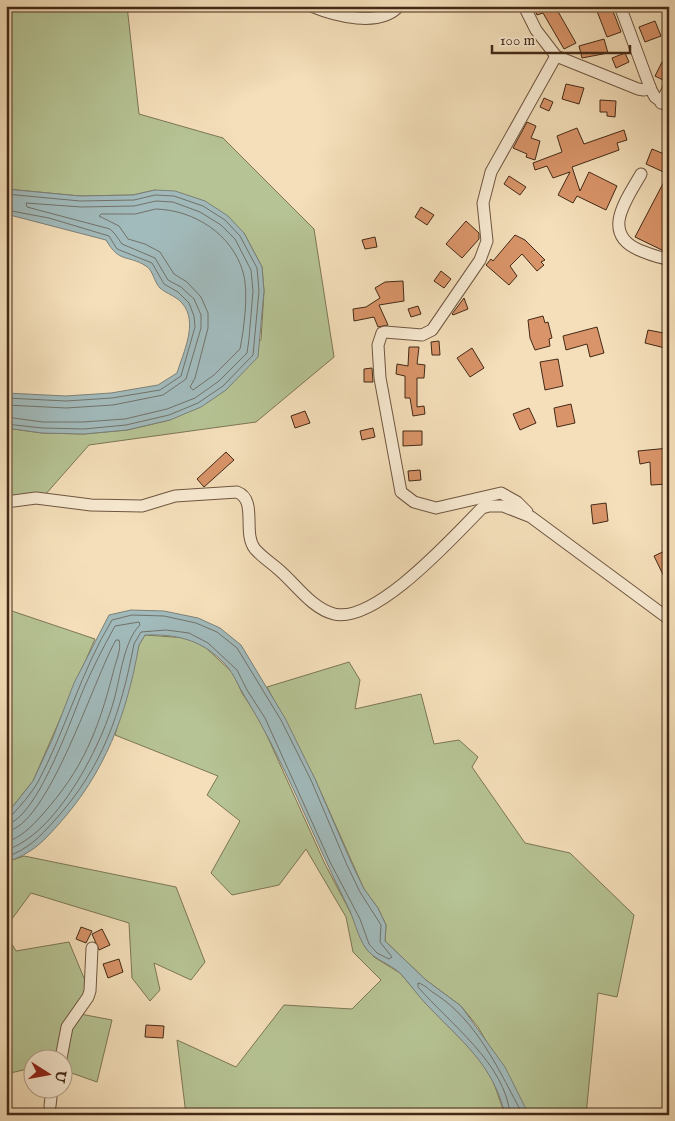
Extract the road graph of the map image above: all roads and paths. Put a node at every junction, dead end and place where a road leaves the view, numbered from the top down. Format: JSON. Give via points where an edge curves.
{"nodes":[{"id":1,"x":312,"y":6,"type":"edge"},
{"id":2,"x":400,"y":6,"type":"edge"},
{"id":3,"x":524,"y":6,"type":"edge"},
{"id":4,"x":620,"y":6,"type":"edge"},
{"id":5,"x":556,"y":56,"type":"junction"},
{"id":6,"x":650,"y":87,"type":"junction"},
{"id":7,"x":669,"y":87,"type":"edge"},
{"id":8,"x":665,"y":105,"type":"edge"},
{"id":9,"x":641,"y":174,"type":"dead end"},
{"id":10,"x":669,"y":259,"type":"edge"},
{"id":11,"x":6,"y":502,"type":"edge"},
{"id":12,"x":531,"y":517,"type":"junction"},
{"id":13,"x":669,"y":619,"type":"edge"},
{"id":14,"x":92,"y":948,"type":"dead end"},
{"id":15,"x":62,"y":1048,"type":"edge"},
{"id":16,"x":51,"y":1098,"type":"edge"},
{"id":17,"x":50,"y":1106,"type":"dead end"}],
"edges":[{"from":1,"to":2,"type":"street","via":[[369,20],[380,18]]},
{"from":3,"to":5,"type":"street","via":[[536,30]]},
{"from":4,"to":6,"type":"street"},
{"from":5,"to":6,"type":"street","via":[[638,89]]},
{"from":5,"to":12,"type":"street","via":[[490,172],[483,204],[487,241],[480,260],[432,330],[422,335],[385,332],[378,345],[380,378],[401,492],[414,502],[436,508],[501,493],[517,502]]},
{"from":6,"to":8,"type":"street"},
{"from":7,"to":8,"type":"street"},
{"from":9,"to":10,"type":"street","via":[[620,213],[619,235],[630,246],[654,257]]},
{"from":11,"to":12,"type":"street","via":[[36,498],[91,505],[142,506],[175,496],[237,492],[247,502],[248,536],[255,549],[308,598],[335,614],[352,613],[398,589],[482,508],[502,506]]},
{"from":12,"to":13,"type":"street"},
{"from":14,"to":15,"type":"street","via":[[88,997],[67,1027]]},
{"from":16,"to":17,"type":"street"}]}
